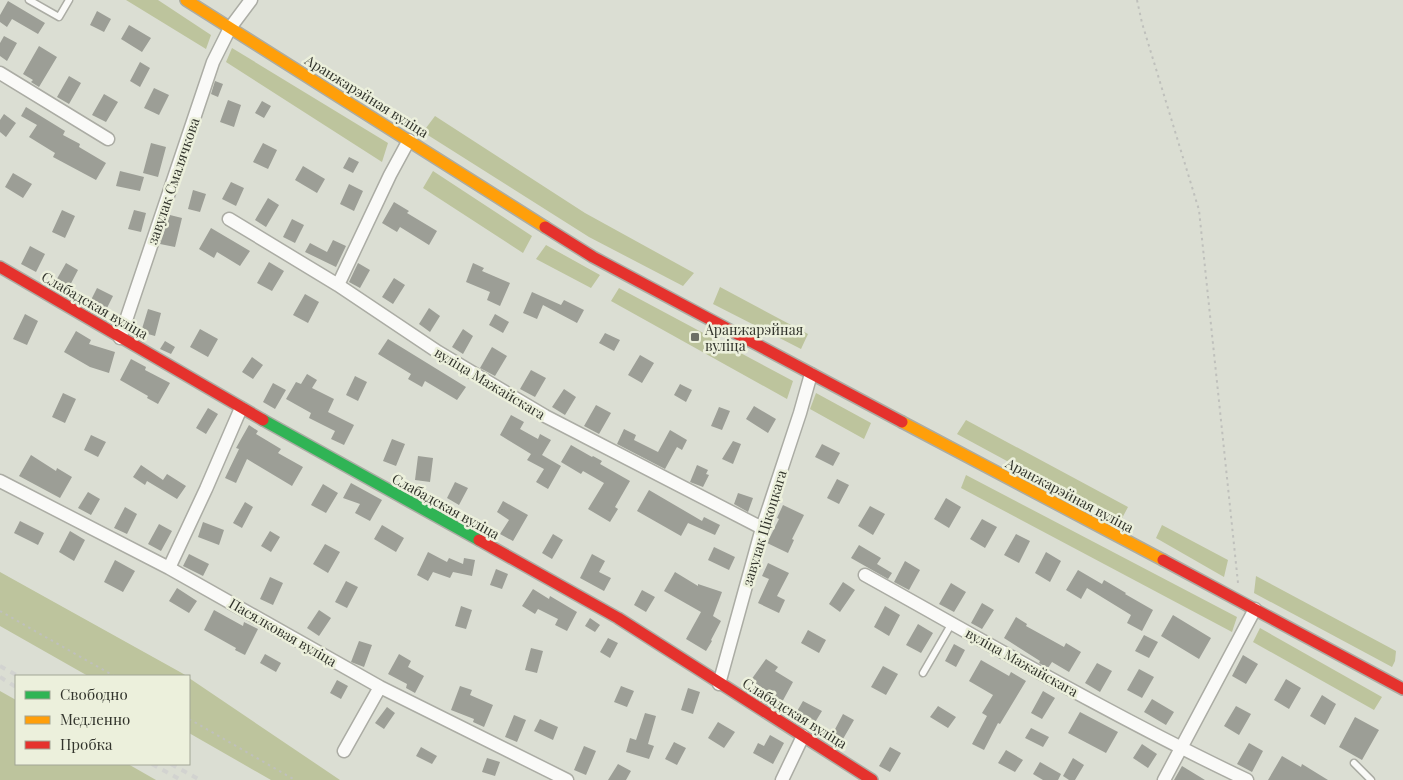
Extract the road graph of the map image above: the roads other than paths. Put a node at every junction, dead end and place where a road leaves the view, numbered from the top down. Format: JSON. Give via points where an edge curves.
{"nodes":[{"id":1,"x":29,"y":0,"type":"edge"},
{"id":2,"x":69,"y":0,"type":"edge"},
{"id":3,"x":186,"y":0,"type":"edge"},
{"id":4,"x":251,"y":0,"type":"edge"},
{"id":5,"x":230,"y":28,"type":"junction"},
{"id":6,"x":0,"y":73,"type":"edge"},
{"id":7,"x":108,"y":139,"type":"dead end"},
{"id":8,"x":409,"y":140,"type":"junction"},
{"id":9,"x":229,"y":219,"type":"dead end"},
{"id":10,"x":0,"y":267,"type":"edge"},
{"id":11,"x":338,"y":285,"type":"junction"},
{"id":12,"x":120,"y":338,"type":"junction"},
{"id":13,"x":811,"y":374,"type":"junction"},
{"id":14,"x":241,"y":408,"type":"junction"},
{"id":15,"x":0,"y":481,"type":"edge"},
{"id":16,"x":762,"y":528,"type":"junction"},
{"id":17,"x":169,"y":568,"type":"junction"},
{"id":18,"x":865,"y":575,"type":"dead end"},
{"id":19,"x":1255,"y":609,"type":"junction"},
{"id":20,"x":952,"y":623,"type":"junction"},
{"id":21,"x":923,"y":673,"type":"dead end"},
{"id":22,"x":719,"y":684,"type":"junction"},
{"id":23,"x":380,"y":687,"type":"junction"},
{"id":24,"x":1403,"y":689,"type":"edge"},
{"id":25,"x":803,"y":736,"type":"junction"},
{"id":26,"x":1180,"y":748,"type":"junction"},
{"id":27,"x":344,"y":751,"type":"dead end"},
{"id":28,"x":1354,"y":763,"type":"dead end"},
{"id":29,"x":567,"y":780,"type":"edge"},
{"id":30,"x":782,"y":780,"type":"edge"},
{"id":31,"x":872,"y":780,"type":"edge"},
{"id":32,"x":1164,"y":780,"type":"edge"},
{"id":33,"x":1247,"y":780,"type":"edge"},
{"id":34,"x":1371,"y":780,"type":"edge"}],
"edges":[{"from":1,"to":2,"type":"lane","via":[[59,17]]},
{"from":3,"to":5,"type":"main road","name":"Аранжарэйная вуліца"},
{"from":4,"to":5,"type":"street","name":"завулак Смалячкова"},
{"from":5,"to":8,"type":"main road","name":"Аранжарэйная вуліца"},
{"from":5,"to":12,"type":"street","name":"завулак Смалячкова","via":[[212,62]]},
{"from":6,"to":7,"type":"street"},
{"from":8,"to":11,"type":"street"},
{"from":8,"to":13,"type":"main road","name":"Аранжарэйная вуліца","via":[[593,256]]},
{"from":9,"to":11,"type":"street","name":"вуліца Мажайскага"},
{"from":10,"to":12,"type":"main road","name":"Слабадская вуліца"},
{"from":11,"to":16,"type":"street","name":"вуліца Мажайскага","via":[[438,352],[545,416]]},
{"from":12,"to":14,"type":"main road","name":"Слабадская вуліца"},
{"from":13,"to":16,"type":"street","name":"завулак Цікоцкага"},
{"from":13,"to":19,"type":"main road","name":"Аранжарэйная вуліца"},
{"from":14,"to":17,"type":"street"},
{"from":14,"to":22,"type":"main road","name":"Слабадская вуліца","via":[[618,618]]},
{"from":15,"to":17,"type":"street","name":"Пасялковая вуліца"},
{"from":16,"to":22,"type":"street","name":"завулак Цікоцкага"},
{"from":17,"to":23,"type":"street","name":"Пасялковая вуліца"},
{"from":18,"to":20,"type":"street","name":"вуліца Мажайскага"},
{"from":19,"to":24,"type":"main road","name":"Аранжарэйная вуліца"},
{"from":19,"to":26,"type":"street"},
{"from":20,"to":21,"type":"lane"},
{"from":20,"to":26,"type":"street","name":"вуліца Мажайскага"},
{"from":22,"to":25,"type":"main road","name":"Слабадская вуліца"},
{"from":23,"to":27,"type":"street"},
{"from":23,"to":29,"type":"street","name":"Пасялковая вуліца"},
{"from":25,"to":30,"type":"street"},
{"from":25,"to":31,"type":"main road","name":"Слабадская вуліца"},
{"from":26,"to":32,"type":"street"},
{"from":26,"to":33,"type":"street","name":"вуліца Мажайскага"},
{"from":28,"to":34,"type":"lane"}]}
